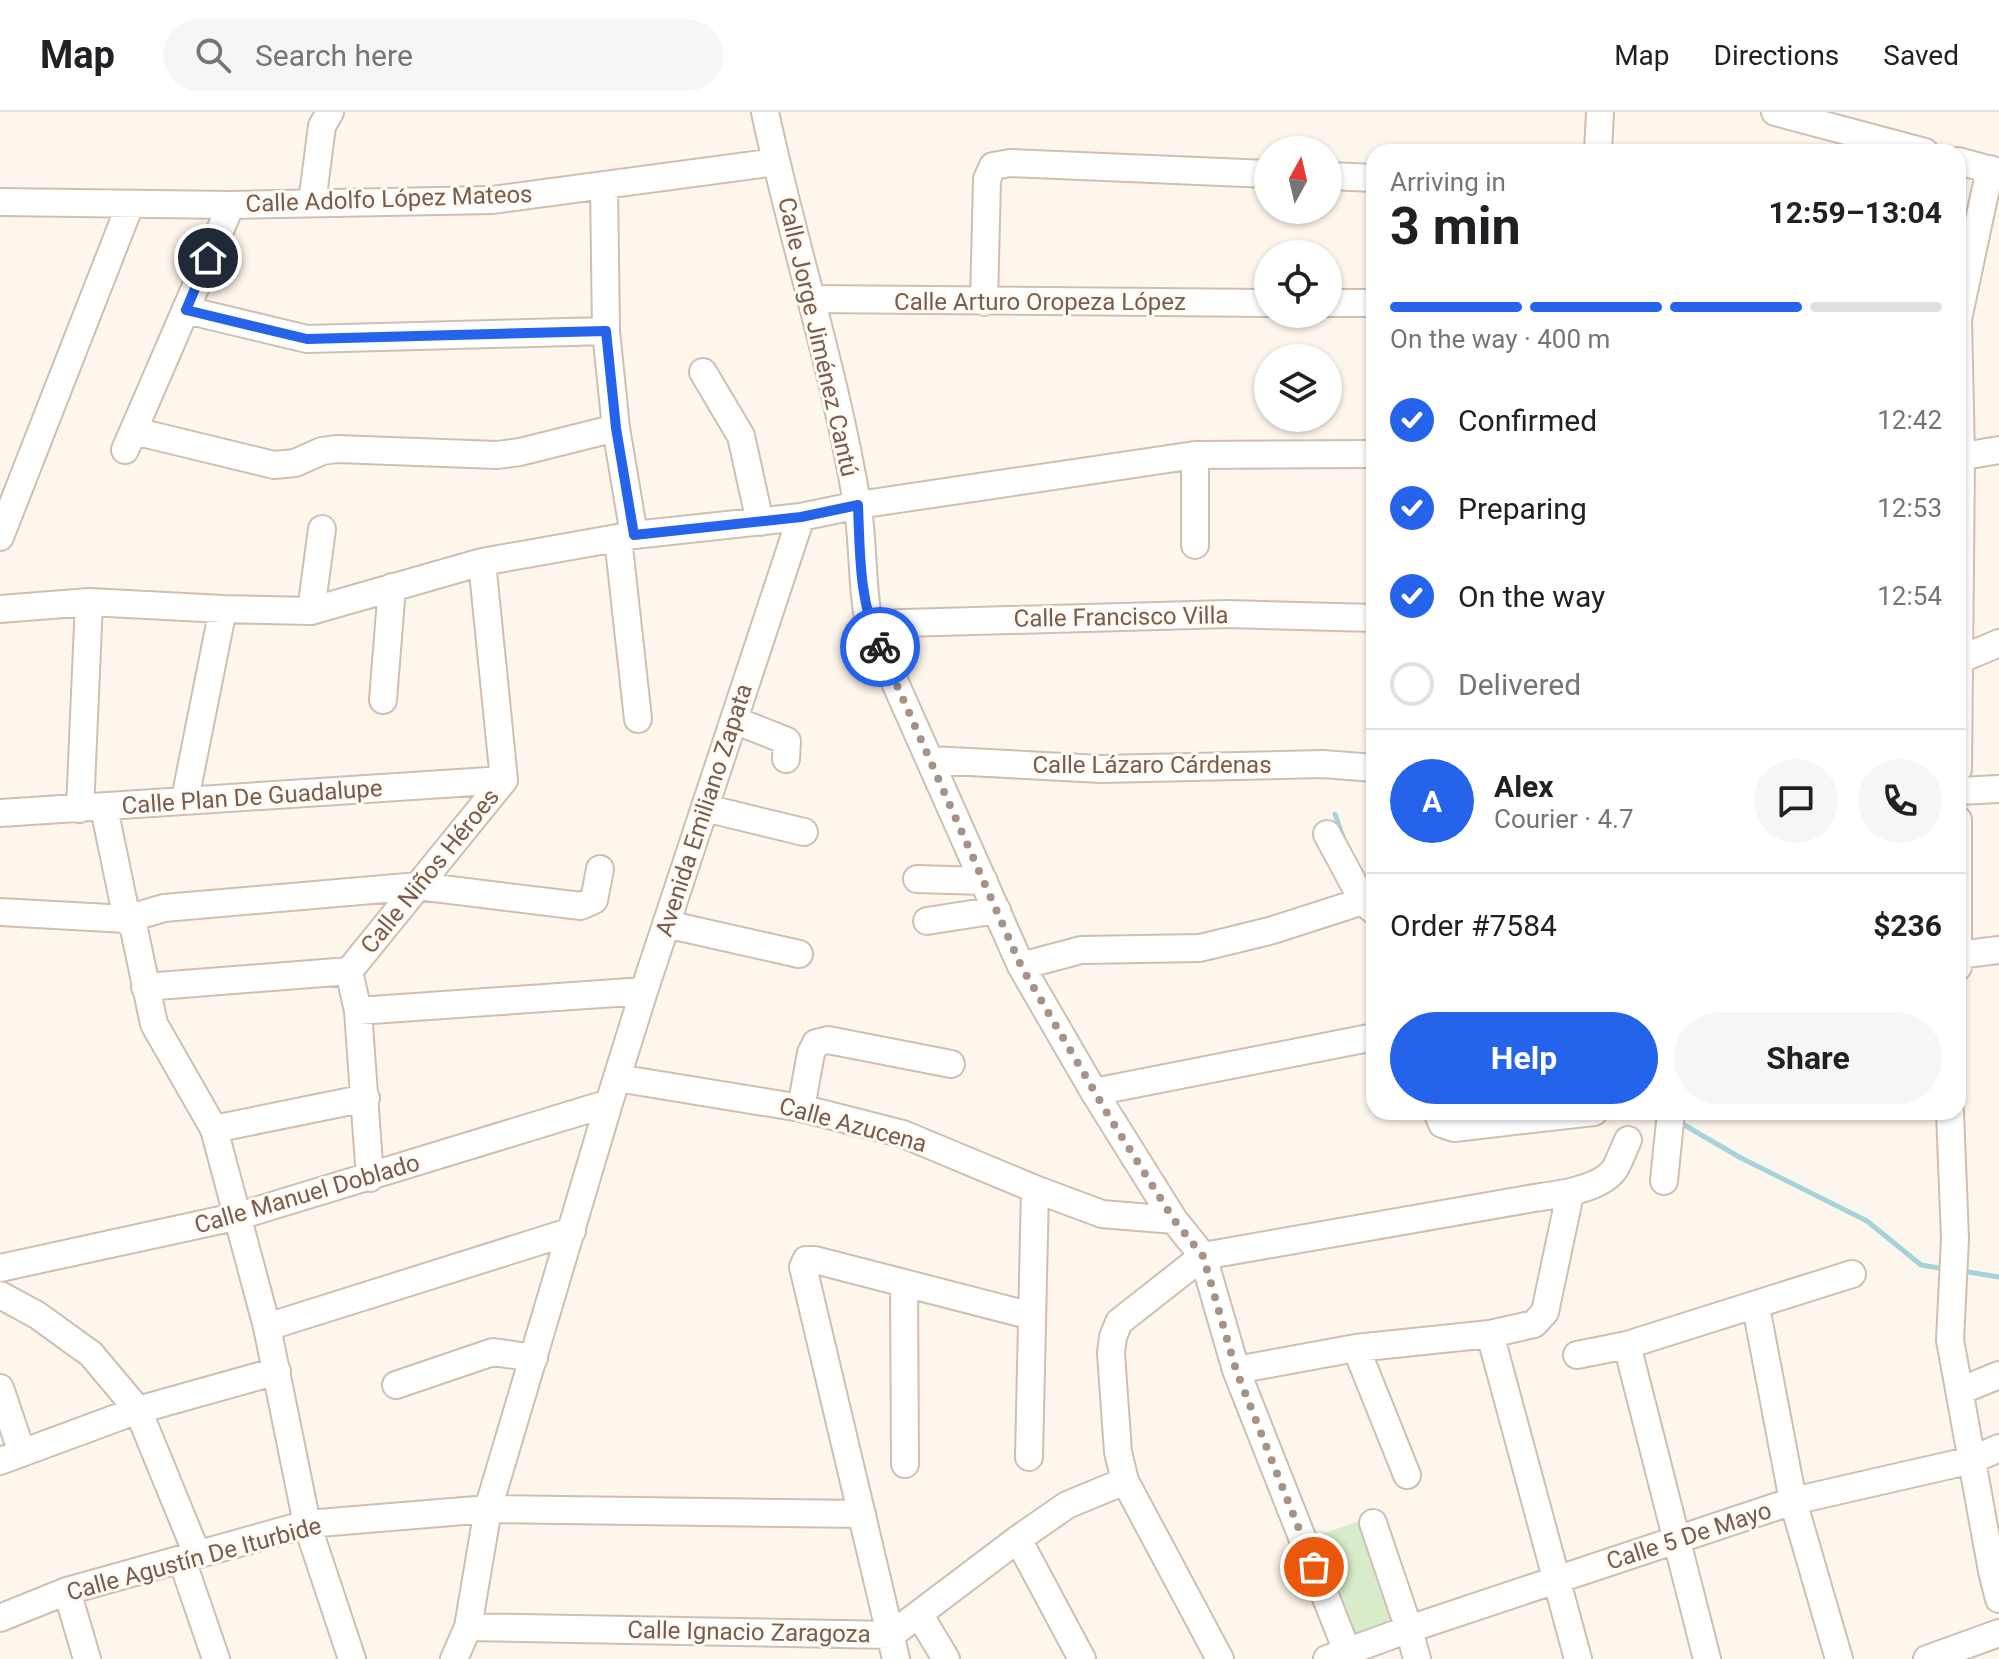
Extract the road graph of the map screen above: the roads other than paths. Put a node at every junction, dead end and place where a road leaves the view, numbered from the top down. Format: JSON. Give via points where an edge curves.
{"nodes":[{"id":1,"x":330,"y":112,"type":"edge"},
{"id":2,"x":765,"y":112,"type":"edge"},
{"id":3,"x":1600,"y":112,"type":"edge"},
{"id":4,"x":1775,"y":112,"type":"edge"},
{"id":5,"x":1598,"y":144,"type":"edge"},
{"id":6,"x":1895,"y":144,"type":"edge"},
{"id":7,"x":776,"y":162,"type":"junction"},
{"id":8,"x":1966,"y":163,"type":"edge"},
{"id":9,"x":1994,"y":171,"type":"edge"},
{"id":10,"x":1254,"y":173,"type":"edge"},
{"id":11,"x":1342,"y":177,"type":"edge"},
{"id":12,"x":1366,"y":178,"type":"edge"},
{"id":13,"x":604,"y":185,"type":"junction"},
{"id":14,"x":312,"y":203,"type":"junction"},
{"id":15,"x":1,"y":205,"type":"edge"},
{"id":16,"x":130,"y":205,"type":"junction"},
{"id":17,"x":231,"y":205,"type":"junction"},
{"id":18,"x":1966,"y":286,"type":"edge"},
{"id":19,"x":812,"y":299,"type":"junction"},
{"id":20,"x":984,"y":302,"type":"junction"},
{"id":21,"x":1254,"y":303,"type":"edge"},
{"id":22,"x":1342,"y":303,"type":"edge"},
{"id":23,"x":1366,"y":303,"type":"edge"},
{"id":24,"x":186,"y":310,"type":"junction"},
{"id":25,"x":606,"y":331,"type":"junction"},
{"id":26,"x":703,"y":372,"type":"dead end"},
{"id":27,"x":616,"y":428,"type":"junction"},
{"id":28,"x":1999,"y":450,"type":"edge"},
{"id":29,"x":1366,"y":454,"type":"edge"},
{"id":30,"x":1195,"y":455,"type":"junction"},
{"id":31,"x":1966,"y":456,"type":"edge"},
{"id":32,"x":858,"y":505,"type":"junction"},
{"id":33,"x":801,"y":517,"type":"junction"},
{"id":34,"x":760,"y":522,"type":"junction"},
{"id":35,"x":322,"y":529,"type":"dead end"},
{"id":36,"x":626,"y":536,"type":"junction"},
{"id":37,"x":0,"y":537,"type":"edge"},
{"id":38,"x":1195,"y":545,"type":"dead end"},
{"id":39,"x":482,"y":562,"type":"junction"},
{"id":40,"x":392,"y":587,"type":"junction"},
{"id":41,"x":89,"y":602,"type":"junction"},
{"id":42,"x":0,"y":609,"type":"edge"},
{"id":43,"x":223,"y":609,"type":"junction"},
{"id":44,"x":311,"y":611,"type":"junction"},
{"id":45,"x":1366,"y":618,"type":"edge"},
{"id":46,"x":869,"y":624,"type":"junction"},
{"id":47,"x":1999,"y":643,"type":"edge"},
{"id":48,"x":1966,"y":657,"type":"edge"},
{"id":49,"x":383,"y":700,"type":"dead end"},
{"id":50,"x":638,"y":719,"type":"dead end"},
{"id":51,"x":734,"y":720,"type":"junction"},
{"id":52,"x":786,"y":759,"type":"dead end"},
{"id":53,"x":931,"y":760,"type":"junction"},
{"id":54,"x":1366,"y":767,"type":"edge"},
{"id":55,"x":504,"y":780,"type":"junction"},
{"id":56,"x":1999,"y":789,"type":"edge"},
{"id":57,"x":1966,"y":791,"type":"edge"},
{"id":58,"x":185,"y":799,"type":"junction"},
{"id":59,"x":92,"y":808,"type":"junction"},
{"id":60,"x":705,"y":808,"type":"junction"},
{"id":61,"x":0,"y":813,"type":"edge"},
{"id":62,"x":804,"y":832,"type":"dead end"},
{"id":63,"x":1327,"y":834,"type":"dead end"},
{"id":64,"x":600,"y":869,"type":"dead end"},
{"id":65,"x":917,"y":879,"type":"dead end"},
{"id":66,"x":984,"y":881,"type":"junction"},
{"id":67,"x":418,"y":886,"type":"junction"},
{"id":68,"x":1365,"y":905,"type":"edge"},
{"id":69,"x":997,"y":910,"type":"junction"},
{"id":70,"x":0,"y":912,"type":"edge"},
{"id":71,"x":127,"y":919,"type":"junction"},
{"id":72,"x":927,"y":921,"type":"dead end"},
{"id":73,"x":666,"y":924,"type":"junction"},
{"id":74,"x":1999,"y":950,"type":"edge"},
{"id":75,"x":799,"y":954,"type":"dead end"},
{"id":76,"x":1966,"y":954,"type":"edge"},
{"id":77,"x":1021,"y":966,"type":"junction"},
{"id":78,"x":349,"y":971,"type":"junction"},
{"id":79,"x":145,"y":987,"type":"junction"},
{"id":80,"x":644,"y":991,"type":"junction"},
{"id":81,"x":358,"y":1011,"type":"junction"},
{"id":82,"x":1366,"y":1039,"type":"edge"},
{"id":83,"x":951,"y":1064,"type":"dead end"},
{"id":84,"x":613,"y":1091,"type":"junction"},
{"id":85,"x":1094,"y":1092,"type":"junction"},
{"id":86,"x":366,"y":1098,"type":"junction"},
{"id":87,"x":801,"y":1108,"type":"junction"},
{"id":88,"x":1440,"y":1120,"type":"edge"},
{"id":89,"x":1524,"y":1120,"type":"edge"},
{"id":90,"x":1670,"y":1120,"type":"edge"},
{"id":91,"x":1950,"y":1120,"type":"edge"},
{"id":92,"x":214,"y":1129,"type":"junction"},
{"id":93,"x":1628,"y":1140,"type":"dead end"},
{"id":94,"x":370,"y":1178,"type":"junction"},
{"id":95,"x":1664,"y":1181,"type":"dead end"},
{"id":96,"x":1035,"y":1189,"type":"junction"},
{"id":97,"x":1570,"y":1194,"type":"junction"},
{"id":98,"x":239,"y":1216,"type":"junction"},
{"id":99,"x":1174,"y":1220,"type":"junction"},
{"id":100,"x":572,"y":1231,"type":"junction"},
{"id":101,"x":1203,"y":1256,"type":"junction"},
{"id":102,"x":0,"y":1268,"type":"edge"},
{"id":103,"x":1852,"y":1274,"type":"dead end"},
{"id":104,"x":904,"y":1284,"type":"junction"},
{"id":105,"x":0,"y":1295,"type":"edge"},
{"id":106,"x":1756,"y":1307,"type":"junction"},
{"id":107,"x":1032,"y":1316,"type":"junction"},
{"id":108,"x":267,"y":1327,"type":"junction"},
{"id":109,"x":1490,"y":1334,"type":"junction"},
{"id":110,"x":1627,"y":1345,"type":"junction"},
{"id":111,"x":1356,"y":1348,"type":"junction"},
{"id":112,"x":1577,"y":1355,"type":"dead end"},
{"id":113,"x":534,"y":1358,"type":"junction"},
{"id":114,"x":1236,"y":1370,"type":"junction"},
{"id":115,"x":277,"y":1371,"type":"junction"},
{"id":116,"x":1999,"y":1375,"type":"edge"},
{"id":117,"x":396,"y":1385,"type":"dead end"},
{"id":118,"x":0,"y":1388,"type":"edge"},
{"id":119,"x":1960,"y":1391,"type":"junction"},
{"id":120,"x":138,"y":1410,"type":"junction"},
{"id":121,"x":1999,"y":1448,"type":"edge"},
{"id":122,"x":11,"y":1457,"type":"edge"},
{"id":123,"x":1029,"y":1457,"type":"dead end"},
{"id":124,"x":1972,"y":1460,"type":"junction"},
{"id":125,"x":905,"y":1464,"type":"dead end"},
{"id":126,"x":1407,"y":1475,"type":"dead end"},
{"id":127,"x":1125,"y":1481,"type":"junction"},
{"id":128,"x":1793,"y":1501,"type":"junction"},
{"id":129,"x":488,"y":1509,"type":"junction"},
{"id":130,"x":862,"y":1514,"type":"junction"},
{"id":131,"x":1373,"y":1523,"type":"dead end"},
{"id":132,"x":307,"y":1524,"type":"junction"},
{"id":133,"x":1018,"y":1539,"type":"junction"},
{"id":134,"x":1675,"y":1542,"type":"junction"},
{"id":135,"x":190,"y":1557,"type":"junction"},
{"id":136,"x":1995,"y":1569,"type":"edge"},
{"id":137,"x":1556,"y":1579,"type":"junction"},
{"id":138,"x":67,"y":1591,"type":"junction"},
{"id":139,"x":1999,"y":1599,"type":"edge"},
{"id":140,"x":919,"y":1614,"type":"junction"},
{"id":141,"x":0,"y":1618,"type":"edge"},
{"id":142,"x":468,"y":1627,"type":"junction"},
{"id":143,"x":1409,"y":1629,"type":"junction"},
{"id":144,"x":1999,"y":1633,"type":"edge"},
{"id":145,"x":894,"y":1647,"type":"edge"},
{"id":146,"x":1337,"y":1655,"type":"edge"},
{"id":147,"x":87,"y":1659,"type":"edge"},
{"id":148,"x":216,"y":1659,"type":"edge"},
{"id":149,"x":352,"y":1659,"type":"edge"},
{"id":150,"x":454,"y":1659,"type":"edge"},
{"id":151,"x":946,"y":1659,"type":"edge"},
{"id":152,"x":1082,"y":1659,"type":"edge"},
{"id":153,"x":1220,"y":1659,"type":"edge"},
{"id":154,"x":1417,"y":1659,"type":"edge"},
{"id":155,"x":1578,"y":1659,"type":"edge"},
{"id":156,"x":1707,"y":1659,"type":"edge"},
{"id":157,"x":1839,"y":1659,"type":"edge"},
{"id":158,"x":1927,"y":1659,"type":"edge"}],
"edges":[{"from":1,"to":14,"type":"street","via":[[322,126]]},
{"from":2,"to":7,"type":"street","name":"Calle Jorge Jiménez Cantú"},
{"from":3,"to":5,"type":"street"},
{"from":4,"to":6,"type":"street"},
{"from":7,"to":13,"type":"street","name":"Calle Adolfo López Mateos"},
{"from":7,"to":19,"type":"street","name":"Calle Jorge Jiménez Cantú"},
{"from":8,"to":9,"type":"street"},
{"from":9,"to":18,"type":"street"},
{"from":10,"to":20,"type":"street","via":[[993,166],[987,179]]},
{"from":11,"to":12,"type":"street"},
{"from":13,"to":14,"type":"street","name":"Calle Adolfo López Mateos","via":[[492,200]]},
{"from":13,"to":25,"type":"street"},
{"from":14,"to":17,"type":"street","name":"Calle Adolfo López Mateos"},
{"from":15,"to":16,"type":"street","name":"Calle Adolfo López Mateos"},
{"from":16,"to":17,"type":"street","name":"Calle Adolfo López Mateos"},
{"from":16,"to":37,"type":"street"},
{"from":17,"to":24,"type":"street"},
{"from":19,"to":20,"type":"street","name":"Calle Arturo Oropeza López"},
{"from":19,"to":32,"type":"street","name":"Calle Jorge Jiménez Cantú"},
{"from":20,"to":21,"type":"street","name":"Calle Arturo Oropeza López"},
{"from":22,"to":23,"type":"street"},
{"from":24,"to":25,"type":"street","via":[[307,339]]},
{"from":24,"to":27,"type":"street","via":[[130,441],[274,465],[337,449],[508,454]]},
{"from":25,"to":27,"type":"street"},
{"from":26,"to":34,"type":"street","via":[[741,436]]},
{"from":27,"to":36,"type":"street"},
{"from":28,"to":31,"type":"street"},
{"from":29,"to":30,"type":"street"},
{"from":30,"to":32,"type":"street"},
{"from":30,"to":38,"type":"street"},
{"from":32,"to":33,"type":"street"},
{"from":32,"to":46,"type":"street","name":"Calle Jorge Jiménez Cantú"},
{"from":33,"to":34,"type":"street"},
{"from":33,"to":51,"type":"street","name":"Avenida Emiliano Zapata"},
{"from":34,"to":36,"type":"street"},
{"from":35,"to":44,"type":"street"},
{"from":36,"to":39,"type":"street"},
{"from":36,"to":50,"type":"street"},
{"from":39,"to":40,"type":"street"},
{"from":39,"to":55,"type":"street","name":"Calle Niños Héroes"},
{"from":40,"to":44,"type":"street"},
{"from":40,"to":49,"type":"street"},
{"from":41,"to":42,"type":"street"},
{"from":41,"to":43,"type":"street"},
{"from":41,"to":59,"type":"street"},
{"from":43,"to":44,"type":"street"},
{"from":43,"to":58,"type":"street"},
{"from":45,"to":46,"type":"street","name":"Calle Francisco Villa","via":[[1228,614]]},
{"from":46,"to":53,"type":"street","name":"Calle Jorge Jiménez Cantú"},
{"from":47,"to":48,"type":"street"},
{"from":51,"to":52,"type":"street","via":[[784,738]]},
{"from":51,"to":60,"type":"street","name":"Avenida Emiliano Zapata"},
{"from":53,"to":54,"type":"street","name":"Calle Lázaro Cárdenas","via":[[1101,769]]},
{"from":53,"to":66,"type":"street","name":"Calle Jorge Jiménez Cantú"},
{"from":55,"to":58,"type":"street","name":"Calle Plan De Guadalupe"},
{"from":55,"to":67,"type":"street","name":"Calle Niños Héroes"},
{"from":56,"to":57,"type":"street"},
{"from":58,"to":59,"type":"street","name":"Calle Plan De Guadalupe"},
{"from":59,"to":61,"type":"street","name":"Calle Plan De Guadalupe"},
{"from":59,"to":71,"type":"street"},
{"from":60,"to":62,"type":"street"},
{"from":60,"to":73,"type":"street","name":"Avenida Emiliano Zapata"},
{"from":63,"to":68,"type":"street"},
{"from":64,"to":67,"type":"street","via":[[596,896],[586,906]]},
{"from":65,"to":66,"type":"street"},
{"from":66,"to":69,"type":"street","name":"Calle Jorge Jiménez Cantú"},
{"from":67,"to":71,"type":"street","via":[[164,908]]},
{"from":67,"to":78,"type":"street","name":"Calle Niños Héroes"},
{"from":68,"to":77,"type":"street","via":[[1200,948],[1081,950]]},
{"from":69,"to":72,"type":"street"},
{"from":69,"to":77,"type":"street","name":"Calle Jorge Jiménez Cantú"},
{"from":70,"to":71,"type":"street"},
{"from":71,"to":79,"type":"street","via":[[134,929]]},
{"from":73,"to":75,"type":"street"},
{"from":73,"to":80,"type":"street","name":"Avenida Emiliano Zapata"},
{"from":74,"to":76,"type":"street"},
{"from":77,"to":85,"type":"street","name":"Calle Jorge Jiménez Cantú"},
{"from":78,"to":79,"type":"street"},
{"from":78,"to":81,"type":"street","name":"Calle Niños Héroes"},
{"from":79,"to":92,"type":"street","via":[[154,1024]]},
{"from":80,"to":81,"type":"street"},
{"from":80,"to":84,"type":"street","name":"Avenida Emiliano Zapata"},
{"from":81,"to":86,"type":"street","name":"Calle Niños Héroes"},
{"from":82,"to":85,"type":"street"},
{"from":83,"to":87,"type":"street","via":[[828,1040],[816,1043]]},
{"from":84,"to":87,"type":"street","name":"Calle Azucena"},
{"from":84,"to":94,"type":"street","name":"Calle Manuel Doblado"},
{"from":84,"to":100,"type":"street","name":"Avenida Emiliano Zapata"},
{"from":85,"to":99,"type":"street","name":"Calle Jorge Jiménez Cantú"},
{"from":86,"to":92,"type":"street"},
{"from":86,"to":94,"type":"street","name":"Calle Niños Héroes"},
{"from":87,"to":96,"type":"street","name":"Calle Azucena","via":[[903,1134]]},
{"from":88,"to":89,"type":"street","via":[[1454,1128]]},
{"from":90,"to":95,"type":"street"},
{"from":91,"to":119,"type":"street","via":[[1955,1239],[1950,1340]]},
{"from":92,"to":98,"type":"street"},
{"from":93,"to":97,"type":"street","via":[[1609,1175]]},
{"from":94,"to":98,"type":"street","name":"Calle Manuel Doblado"},
{"from":96,"to":99,"type":"street","name":"Calle Azucena","via":[[1102,1214]]},
{"from":96,"to":107,"type":"street"},
{"from":97,"to":101,"type":"street"},
{"from":97,"to":109,"type":"street","via":[[1545,1312],[1528,1326]]},
{"from":98,"to":102,"type":"street","name":"Calle Manuel Doblado"},
{"from":98,"to":108,"type":"street"},
{"from":99,"to":101,"type":"street","name":"Calle Jorge Jiménez Cantú"},
{"from":100,"to":108,"type":"street"},
{"from":100,"to":113,"type":"street","name":"Avenida Emiliano Zapata"},
{"from":101,"to":114,"type":"street","name":"Calle Jorge Jiménez Cantú"},
{"from":101,"to":127,"type":"street","via":[[1119,1322],[1113,1337],[1118,1452]]},
{"from":103,"to":106,"type":"street"},
{"from":104,"to":107,"type":"street"},
{"from":104,"to":125,"type":"street"},
{"from":104,"to":130,"type":"street","via":[[815,1260],[806,1260],[803,1267]]},
{"from":105,"to":120,"type":"street","via":[[91,1354]]},
{"from":106,"to":110,"type":"street"},
{"from":106,"to":128,"type":"street"},
{"from":107,"to":123,"type":"street"},
{"from":108,"to":115,"type":"street"},
{"from":109,"to":111,"type":"street"},
{"from":109,"to":137,"type":"street"},
{"from":110,"to":112,"type":"street"},
{"from":110,"to":134,"type":"street"},
{"from":111,"to":114,"type":"street"},
{"from":111,"to":126,"type":"street"},
{"from":113,"to":117,"type":"street","via":[[493,1352]]},
{"from":113,"to":129,"type":"street","name":"Avenida Emiliano Zapata"},
{"from":114,"to":146,"type":"street","name":"Calle Jorge Jiménez Cantú"},
{"from":115,"to":120,"type":"street"},
{"from":115,"to":132,"type":"street"},
{"from":116,"to":119,"type":"street"},
{"from":118,"to":122,"type":"street"},
{"from":119,"to":124,"type":"street"},
{"from":120,"to":122,"type":"street"},
{"from":120,"to":135,"type":"street"},
{"from":121,"to":124,"type":"street","name":"Calle 5 De Mayo"},
{"from":124,"to":128,"type":"street","name":"Calle 5 De Mayo"},
{"from":124,"to":136,"type":"street"},
{"from":127,"to":133,"type":"street","name":"Calle Ignacio Zaragoza","via":[[1067,1505]]},
{"from":127,"to":153,"type":"street"},
{"from":128,"to":134,"type":"street","name":"Calle 5 De Mayo"},
{"from":128,"to":157,"type":"street"},
{"from":129,"to":130,"type":"street","name":"Calle Agustín De Iturbide"},
{"from":129,"to":132,"type":"street","name":"Calle Agustín De Iturbide"},
{"from":129,"to":142,"type":"street","name":"Avenida Emiliano Zapata"},
{"from":130,"to":145,"type":"street"},
{"from":131,"to":143,"type":"street"},
{"from":132,"to":135,"type":"street","name":"Calle Agustín De Iturbide"},
{"from":132,"to":149,"type":"street"},
{"from":133,"to":140,"type":"street","name":"Calle Ignacio Zaragoza"},
{"from":133,"to":152,"type":"street"},
{"from":134,"to":137,"type":"street","name":"Calle 5 De Mayo"},
{"from":134,"to":156,"type":"street"},
{"from":135,"to":138,"type":"street","name":"Calle Agustín De Iturbide"},
{"from":135,"to":148,"type":"street"},
{"from":136,"to":139,"type":"street"},
{"from":137,"to":143,"type":"street","name":"Calle 5 De Mayo"},
{"from":137,"to":155,"type":"street"},
{"from":138,"to":141,"type":"street","name":"Calle Agustín De Iturbide"},
{"from":138,"to":147,"type":"street"},
{"from":140,"to":145,"type":"street","name":"Calle Ignacio Zaragoza"},
{"from":140,"to":151,"type":"street"},
{"from":142,"to":145,"type":"street","name":"Calle Ignacio Zaragoza"},
{"from":142,"to":150,"type":"street","name":"Avenida Emiliano Zapata"},
{"from":143,"to":146,"type":"street","name":"Calle 5 De Mayo"},
{"from":143,"to":154,"type":"street"},
{"from":144,"to":158,"type":"street"}]}
